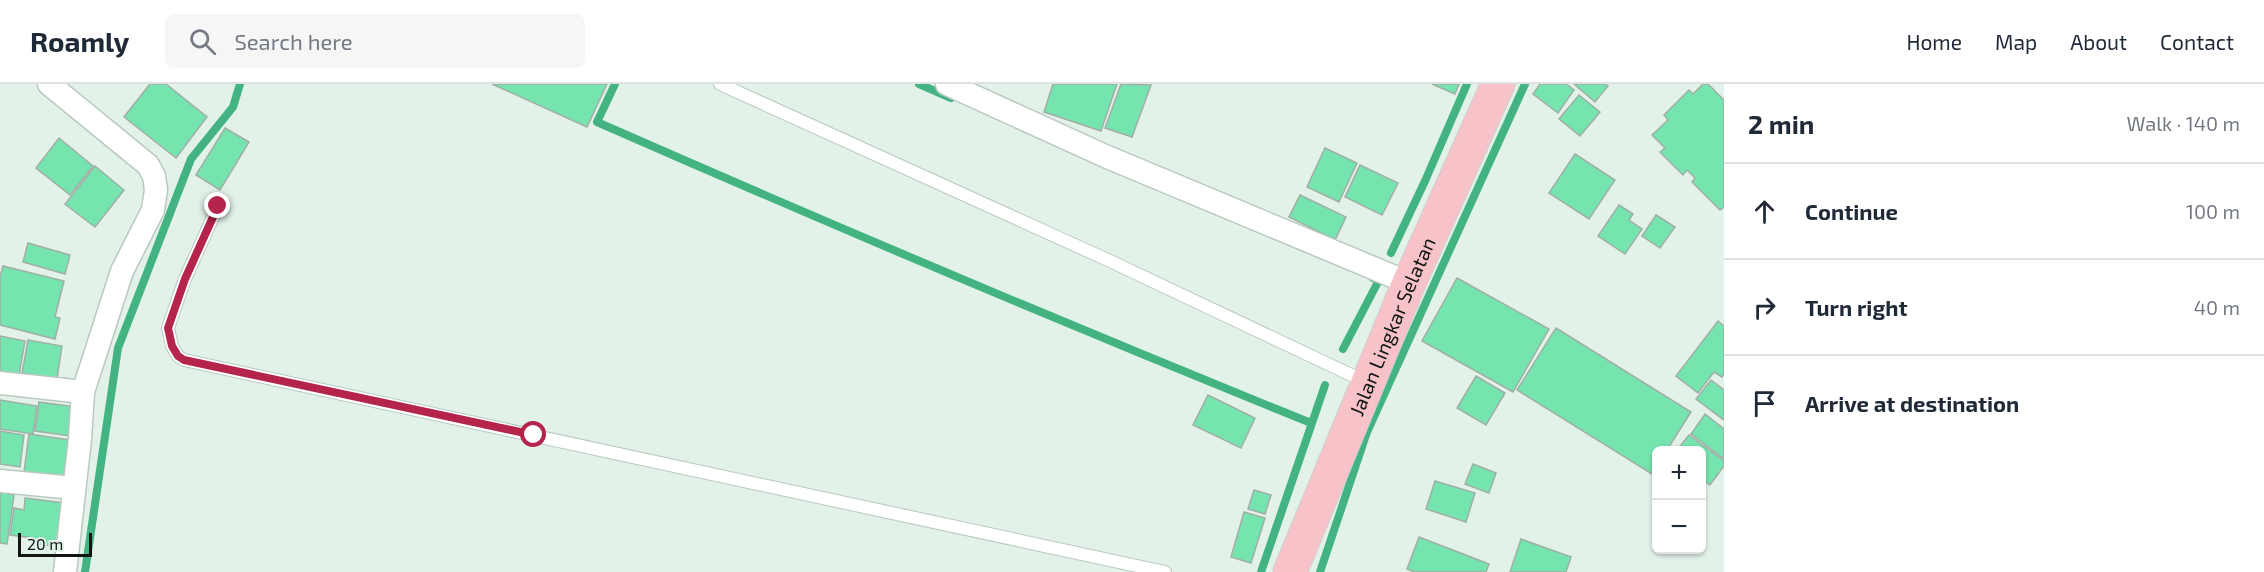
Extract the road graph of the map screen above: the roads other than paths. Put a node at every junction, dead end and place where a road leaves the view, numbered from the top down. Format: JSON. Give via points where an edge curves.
{"nodes":[{"id":1,"x":49,"y":84,"type":"edge"},
{"id":2,"x":720,"y":84,"type":"edge"},
{"id":3,"x":947,"y":84,"type":"edge"},
{"id":4,"x":1498,"y":84,"type":"edge"},
{"id":5,"x":218,"y":206,"type":"dead end"},
{"id":6,"x":1409,"y":283,"type":"junction"},
{"id":7,"x":1367,"y":382,"type":"junction"},
{"id":8,"x":0,"y":383,"type":"edge"},
{"id":9,"x":83,"y":392,"type":"junction"},
{"id":10,"x":0,"y":481,"type":"edge"},
{"id":11,"x":74,"y":488,"type":"junction"},
{"id":12,"x":65,"y":572,"type":"edge"},
{"id":13,"x":1165,"y":572,"type":"edge"},
{"id":14,"x":1290,"y":572,"type":"edge"}],
"edges":[{"from":1,"to":9,"type":"street","via":[[148,165],[156,190],[153,210],[122,271]]},
{"from":2,"to":7,"type":"lane"},
{"from":3,"to":6,"type":"street","via":[[1105,156]]},
{"from":4,"to":6,"type":"highway","name":"Jalan Lingkar Selatan"},
{"from":5,"to":13,"type":"lane","via":[[168,328],[172,346],[184,360]]},
{"from":6,"to":7,"type":"highway","name":"Jalan Lingkar Selatan"},
{"from":7,"to":14,"type":"highway","name":"Jalan Lingkar Selatan"},
{"from":8,"to":9,"type":"street"},
{"from":9,"to":11,"type":"street"},
{"from":10,"to":11,"type":"street"},
{"from":11,"to":12,"type":"street"}]}
